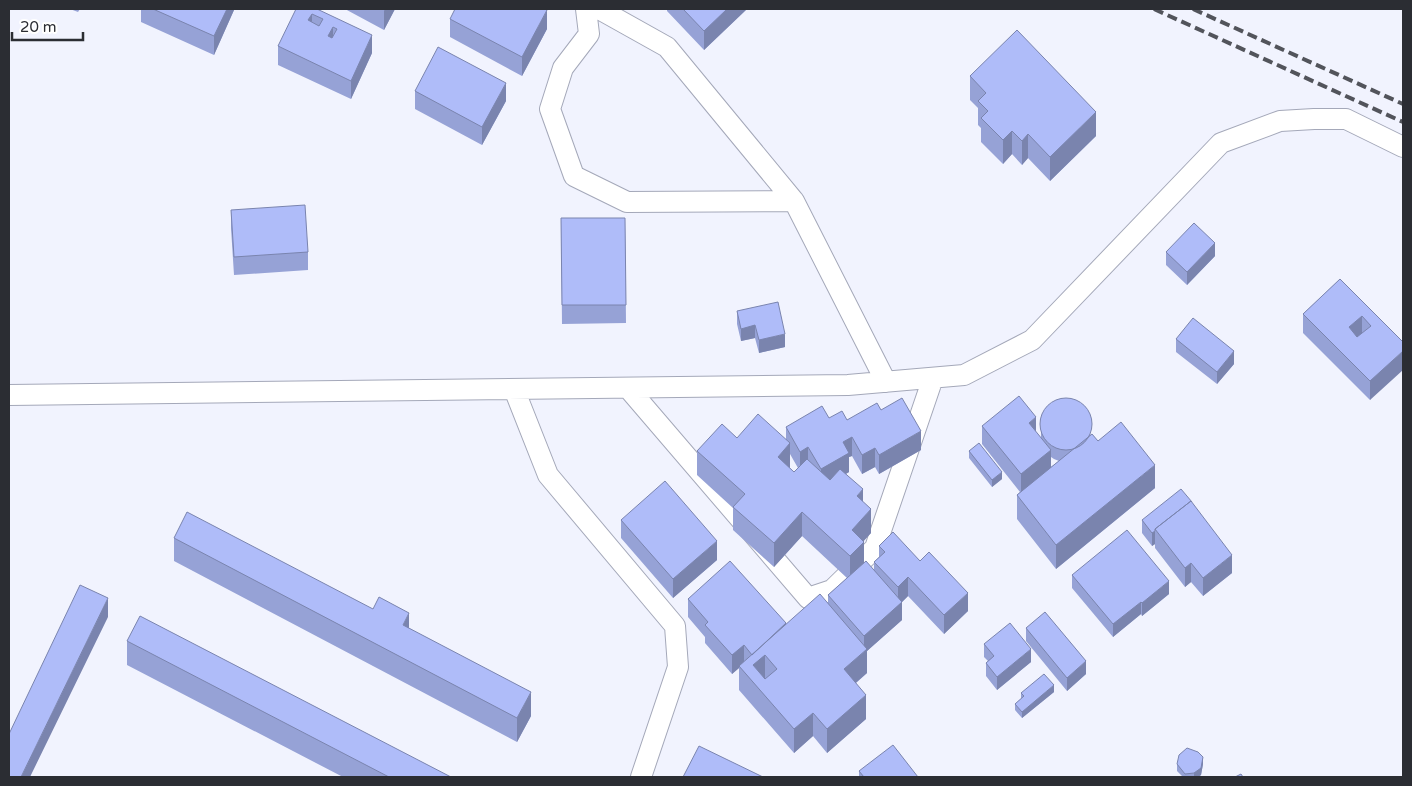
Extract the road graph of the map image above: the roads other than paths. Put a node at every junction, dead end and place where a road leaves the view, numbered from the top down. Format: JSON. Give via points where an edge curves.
{"nodes":[{"id":1,"x":586,"y":9,"type":"edge"},
{"id":2,"x":599,"y":9,"type":"edge"},
{"id":3,"x":1403,"y":147,"type":"edge"},
{"id":4,"x":794,"y":201,"type":"junction"},
{"id":5,"x":933,"y":378,"type":"junction"},
{"id":6,"x":886,"y":382,"type":"junction"},
{"id":7,"x":628,"y":388,"type":"junction"},
{"id":8,"x":514,"y":389,"type":"junction"},
{"id":9,"x":9,"y":395,"type":"edge"},
{"id":10,"x":641,"y":777,"type":"edge"}],
"edges":[{"from":1,"to":4,"type":"street","via":[[589,34],[563,68],[550,109],[574,176],[627,202]]},
{"from":2,"to":4,"type":"street","via":[[667,47]]},
{"from":3,"to":5,"type":"street","via":[[1346,120],[1314,119],[1280,121],[1221,143],[1032,340],[964,375]]},
{"from":4,"to":6,"type":"street"},
{"from":5,"to":6,"type":"street"},
{"from":5,"to":7,"type":"street","via":[[875,548],[832,590],[808,598]]},
{"from":6,"to":7,"type":"street"},
{"from":7,"to":8,"type":"street"},
{"from":8,"to":9,"type":"street"},
{"from":8,"to":10,"type":"street","via":[[548,475],[675,626],[678,667]]}]}
